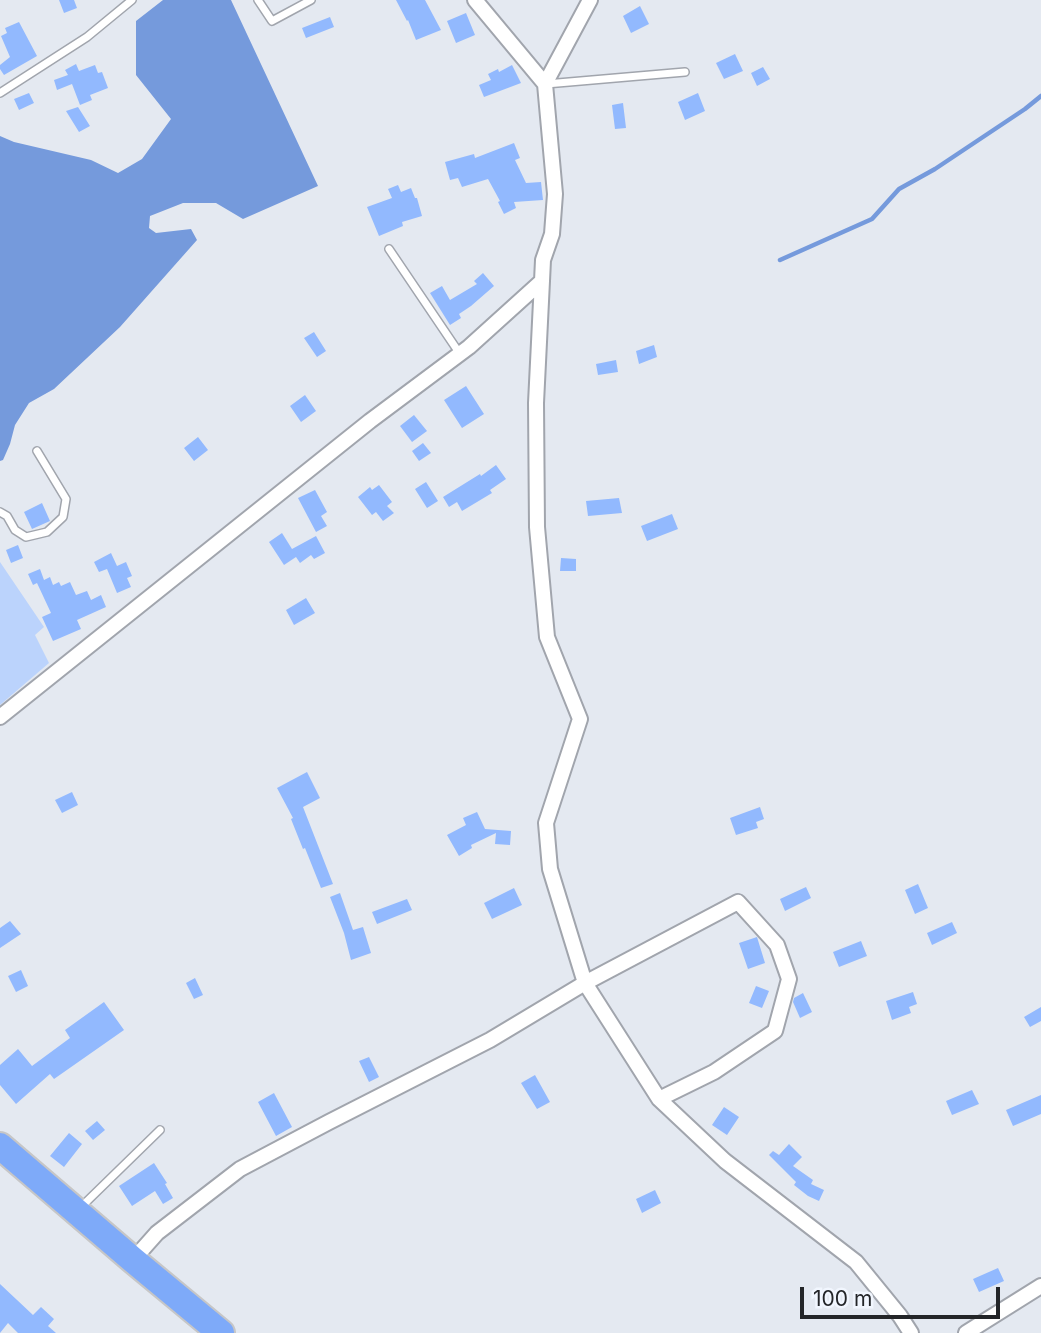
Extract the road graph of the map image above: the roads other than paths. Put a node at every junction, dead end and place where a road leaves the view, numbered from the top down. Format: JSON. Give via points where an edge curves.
{"nodes":[{"id":1,"x":132,"y":0,"type":"edge"},
{"id":2,"x":258,"y":0,"type":"edge"},
{"id":3,"x":312,"y":0,"type":"edge"},
{"id":4,"x":475,"y":0,"type":"edge"},
{"id":5,"x":590,"y":0,"type":"edge"},
{"id":6,"x":685,"y":72,"type":"dead end"},
{"id":7,"x":545,"y":84,"type":"junction"},
{"id":8,"x":0,"y":93,"type":"edge"},
{"id":9,"x":389,"y":249,"type":"dead end"},
{"id":10,"x":542,"y":281,"type":"junction"},
{"id":11,"x":460,"y":354,"type":"junction"},
{"id":12,"x":37,"y":451,"type":"dead end"},
{"id":13,"x":0,"y":512,"type":"edge"},
{"id":14,"x":0,"y":717,"type":"edge"},
{"id":15,"x":585,"y":983,"type":"junction"},
{"id":16,"x":659,"y":1098,"type":"junction"},
{"id":17,"x":160,"y":1130,"type":"dead end"},
{"id":18,"x":0,"y":1146,"type":"edge"},
{"id":19,"x":77,"y":1211,"type":"junction"},
{"id":20,"x":133,"y":1260,"type":"junction"},
{"id":21,"x":1041,"y":1286,"type":"edge"},
{"id":22,"x":221,"y":1333,"type":"edge"},
{"id":23,"x":911,"y":1333,"type":"edge"},
{"id":24,"x":966,"y":1333,"type":"edge"}],
"edges":[{"from":1,"to":8,"type":"lane","via":[[87,37]]},
{"from":2,"to":3,"type":"lane","via":[[272,21]]},
{"from":4,"to":7,"type":"street"},
{"from":5,"to":7,"type":"street"},
{"from":6,"to":7,"type":"lane"},
{"from":7,"to":10,"type":"street","via":[[555,194]]},
{"from":9,"to":11,"type":"lane"},
{"from":10,"to":11,"type":"street"},
{"from":10,"to":15,"type":"street","via":[[536,403],[537,527],[547,637],[580,719],[546,824],[550,869]]},
{"from":11,"to":14,"type":"street"},
{"from":12,"to":13,"type":"lane","via":[[66,499],[63,517],[47,532],[26,537]]},
{"from":15,"to":16,"type":"street"},
{"from":15,"to":16,"type":"street","via":[[738,902],[777,945],[789,979],[775,1031],[714,1072]]},
{"from":15,"to":20,"type":"street","via":[[491,1040],[240,1169],[158,1233]]},
{"from":16,"to":23,"type":"street","via":[[724,1161],[856,1262]]},
{"from":17,"to":19,"type":"lane"},
{"from":18,"to":19,"type":"highway"},
{"from":19,"to":20,"type":"highway"},
{"from":20,"to":22,"type":"highway"},
{"from":21,"to":24,"type":"street"}]}
